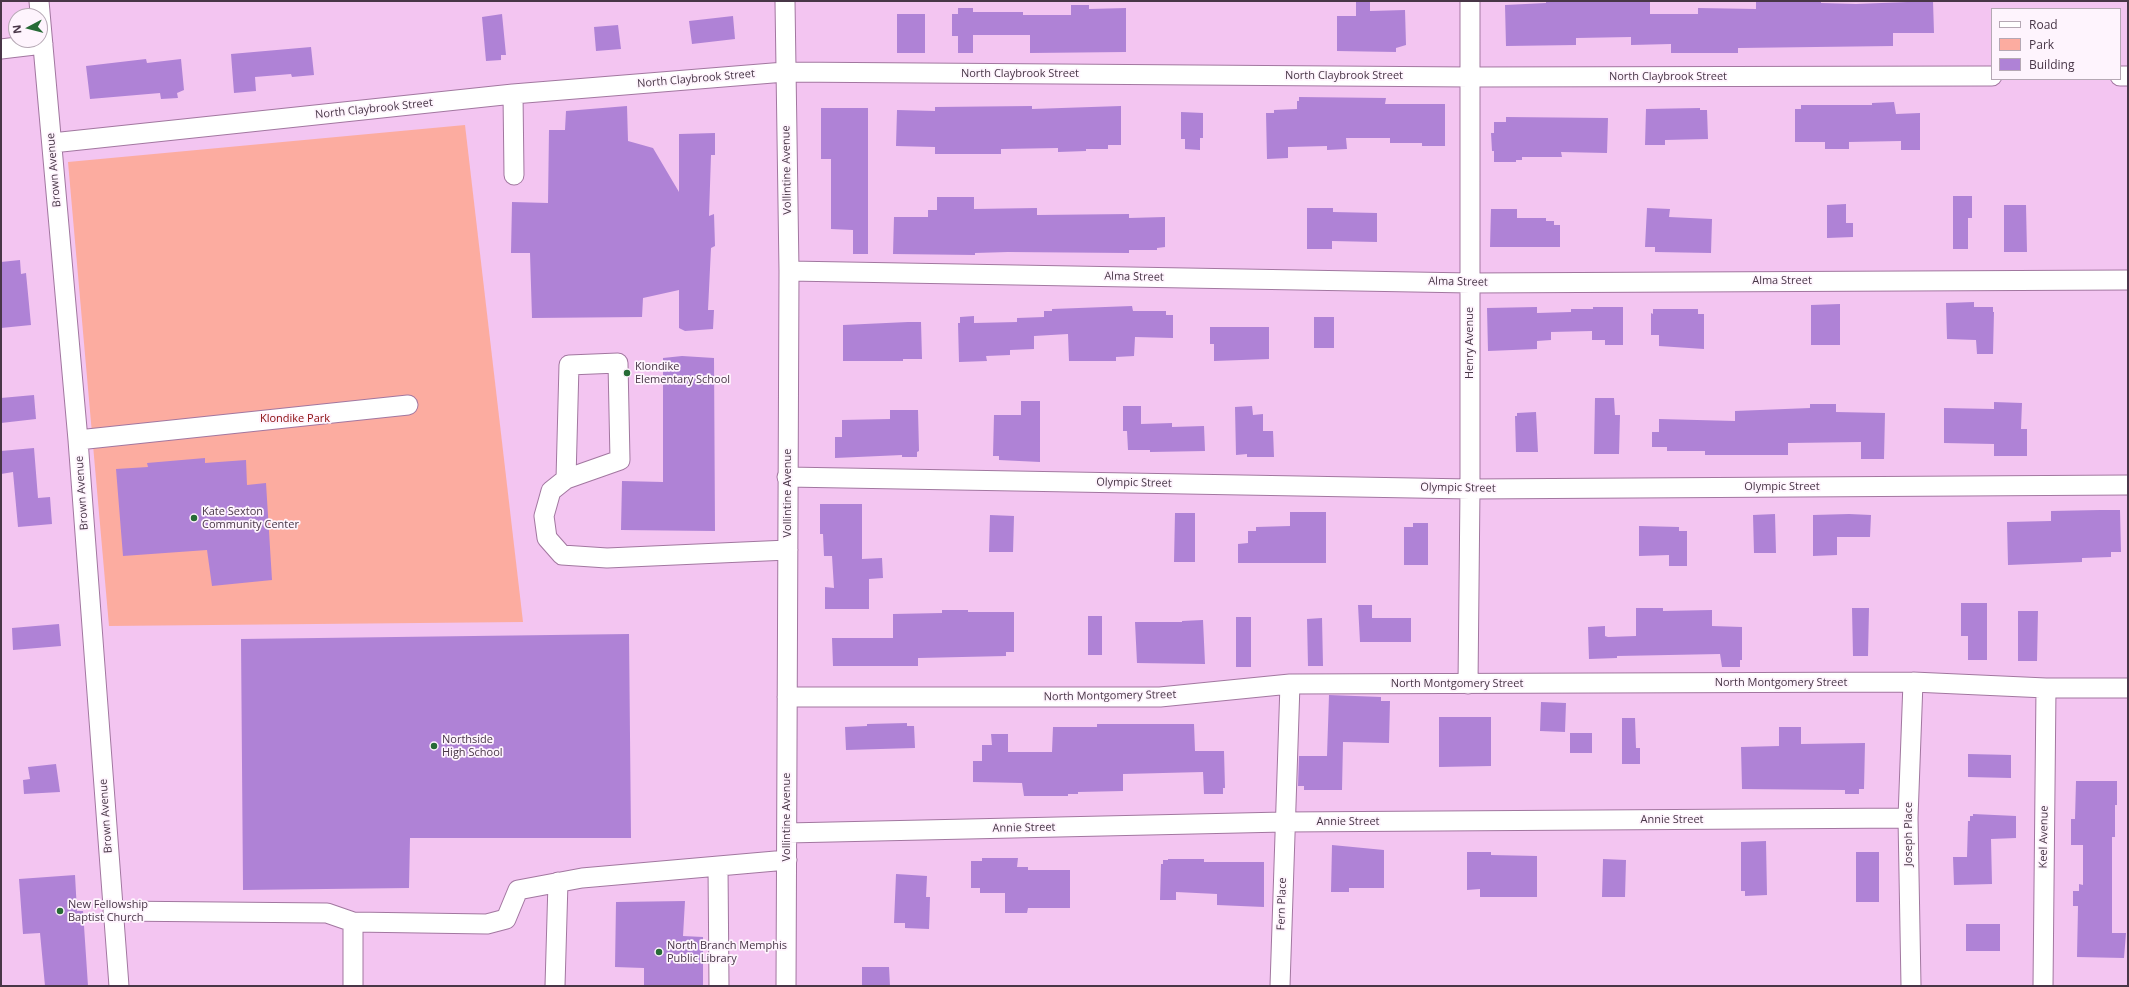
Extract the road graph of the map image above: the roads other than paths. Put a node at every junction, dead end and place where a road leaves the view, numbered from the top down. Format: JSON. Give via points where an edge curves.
{"nodes":[{"id":1,"x":785,"y":1,"type":"edge"},
{"id":2,"x":1470,"y":1,"type":"edge"},
{"id":3,"x":43,"y":48,"type":"edge"},
{"id":4,"x":785,"y":72,"type":"junction"},
{"id":5,"x":1991,"y":76,"type":"edge"},
{"id":6,"x":1470,"y":77,"type":"junction"},
{"id":7,"x":513,"y":94,"type":"junction"},
{"id":8,"x":52,"y":143,"type":"junction"},
{"id":9,"x":514,"y":175,"type":"dead end"},
{"id":10,"x":789,"y":271,"type":"junction"},
{"id":11,"x":2128,"y":280,"type":"edge"},
{"id":12,"x":1470,"y":283,"type":"junction"},
{"id":13,"x":408,"y":405,"type":"dead end"},
{"id":14,"x":78,"y":440,"type":"junction"},
{"id":15,"x":787,"y":477,"type":"junction"},
{"id":16,"x":566,"y":479,"type":"junction"},
{"id":17,"x":2128,"y":485,"type":"edge"},
{"id":18,"x":1470,"y":489,"type":"junction"},
{"id":19,"x":788,"y":550,"type":"junction"},
{"id":20,"x":1913,"y":682,"type":"junction"},
{"id":21,"x":1290,"y":684,"type":"junction"},
{"id":22,"x":1468,"y":684,"type":"junction"},
{"id":23,"x":2046,"y":688,"type":"junction"},
{"id":24,"x":2128,"y":688,"type":"edge"},
{"id":25,"x":787,"y":697,"type":"junction"},
{"id":26,"x":1908,"y":818,"type":"junction"},
{"id":27,"x":1284,"y":822,"type":"junction"},
{"id":28,"x":787,"y":833,"type":"junction"},
{"id":29,"x":787,"y":860,"type":"junction"},
{"id":30,"x":718,"y":866,"type":"junction"},
{"id":31,"x":558,"y":882,"type":"junction"},
{"id":32,"x":113,"y":910,"type":"junction"},
{"id":33,"x":353,"y":922,"type":"junction"},
{"id":34,"x":119,"y":986,"type":"edge"},
{"id":35,"x":352,"y":986,"type":"edge"},
{"id":36,"x":555,"y":986,"type":"edge"},
{"id":37,"x":719,"y":986,"type":"edge"},
{"id":38,"x":786,"y":986,"type":"edge"},
{"id":39,"x":1280,"y":986,"type":"edge"},
{"id":40,"x":1911,"y":986,"type":"edge"},
{"id":41,"x":2043,"y":986,"type":"edge"}],
"edges":[{"from":1,"to":4,"type":"street","name":"Vollintine Avenue"},
{"from":2,"to":6,"type":"street","name":"Henry Avenue"},
{"from":3,"to":8,"type":"street","name":"Brown Avenue"},
{"from":4,"to":6,"type":"street","name":"North Claybrook Street"},
{"from":4,"to":7,"type":"street","name":"North Claybrook Street"},
{"from":4,"to":10,"type":"street","name":"Vollintine Avenue"},
{"from":5,"to":6,"type":"street","name":"North Claybrook Street"},
{"from":6,"to":12,"type":"street","name":"Henry Avenue"},
{"from":7,"to":8,"type":"street","name":"North Claybrook Street"},
{"from":7,"to":9,"type":"street"},
{"from":8,"to":14,"type":"street","name":"Brown Avenue"},
{"from":10,"to":12,"type":"street","name":"Alma Street"},
{"from":10,"to":15,"type":"street","name":"Vollintine Avenue"},
{"from":11,"to":12,"type":"street","name":"Alma Street"},
{"from":12,"to":18,"type":"street","name":"Henry Avenue"},
{"from":13,"to":14,"type":"street"},
{"from":14,"to":32,"type":"street","name":"Brown Avenue"},
{"from":15,"to":18,"type":"street","name":"Olympic Street"},
{"from":15,"to":19,"type":"street","name":"Vollintine Avenue"},
{"from":16,"to":16,"type":"street","via":[[569,365],[618,363],[620,460]]},
{"from":16,"to":19,"type":"street","via":[[551,491],[544,516],[547,538],[562,555],[607,558]]},
{"from":17,"to":18,"type":"street","name":"Olympic Street"},
{"from":18,"to":22,"type":"street","name":"Henry Avenue"},
{"from":19,"to":25,"type":"street","name":"Vollintine Avenue"},
{"from":20,"to":22,"type":"street","name":"North Montgomery Street"},
{"from":20,"to":23,"type":"street","name":"North Montgomery Street"},
{"from":20,"to":26,"type":"street","name":"Joseph Place"},
{"from":21,"to":22,"type":"street","name":"North Montgomery Street"},
{"from":21,"to":25,"type":"street","name":"North Montgomery Street","via":[[1160,697]]},
{"from":21,"to":27,"type":"street","name":"Fern Place"},
{"from":23,"to":24,"type":"street","name":"North Montgomery Street"},
{"from":23,"to":41,"type":"street","name":"Keel Avenue"},
{"from":25,"to":28,"type":"street","name":"Vollintine Avenue"},
{"from":26,"to":27,"type":"street","name":"Annie Street"},
{"from":26,"to":40,"type":"street","name":"Joseph Place"},
{"from":27,"to":28,"type":"street","name":"Annie Street"},
{"from":27,"to":39,"type":"street","name":"Fern Place"},
{"from":28,"to":29,"type":"street","name":"Vollintine Avenue"},
{"from":29,"to":30,"type":"street"},
{"from":29,"to":38,"type":"street","name":"Vollintine Avenue"},
{"from":30,"to":31,"type":"street"},
{"from":30,"to":37,"type":"street"},
{"from":31,"to":33,"type":"street","via":[[518,890],[506,919],[487,924]]},
{"from":31,"to":36,"type":"street"},
{"from":32,"to":33,"type":"street","via":[[327,913]]},
{"from":32,"to":34,"type":"street","name":"Brown Avenue"},
{"from":33,"to":35,"type":"street"}]}
